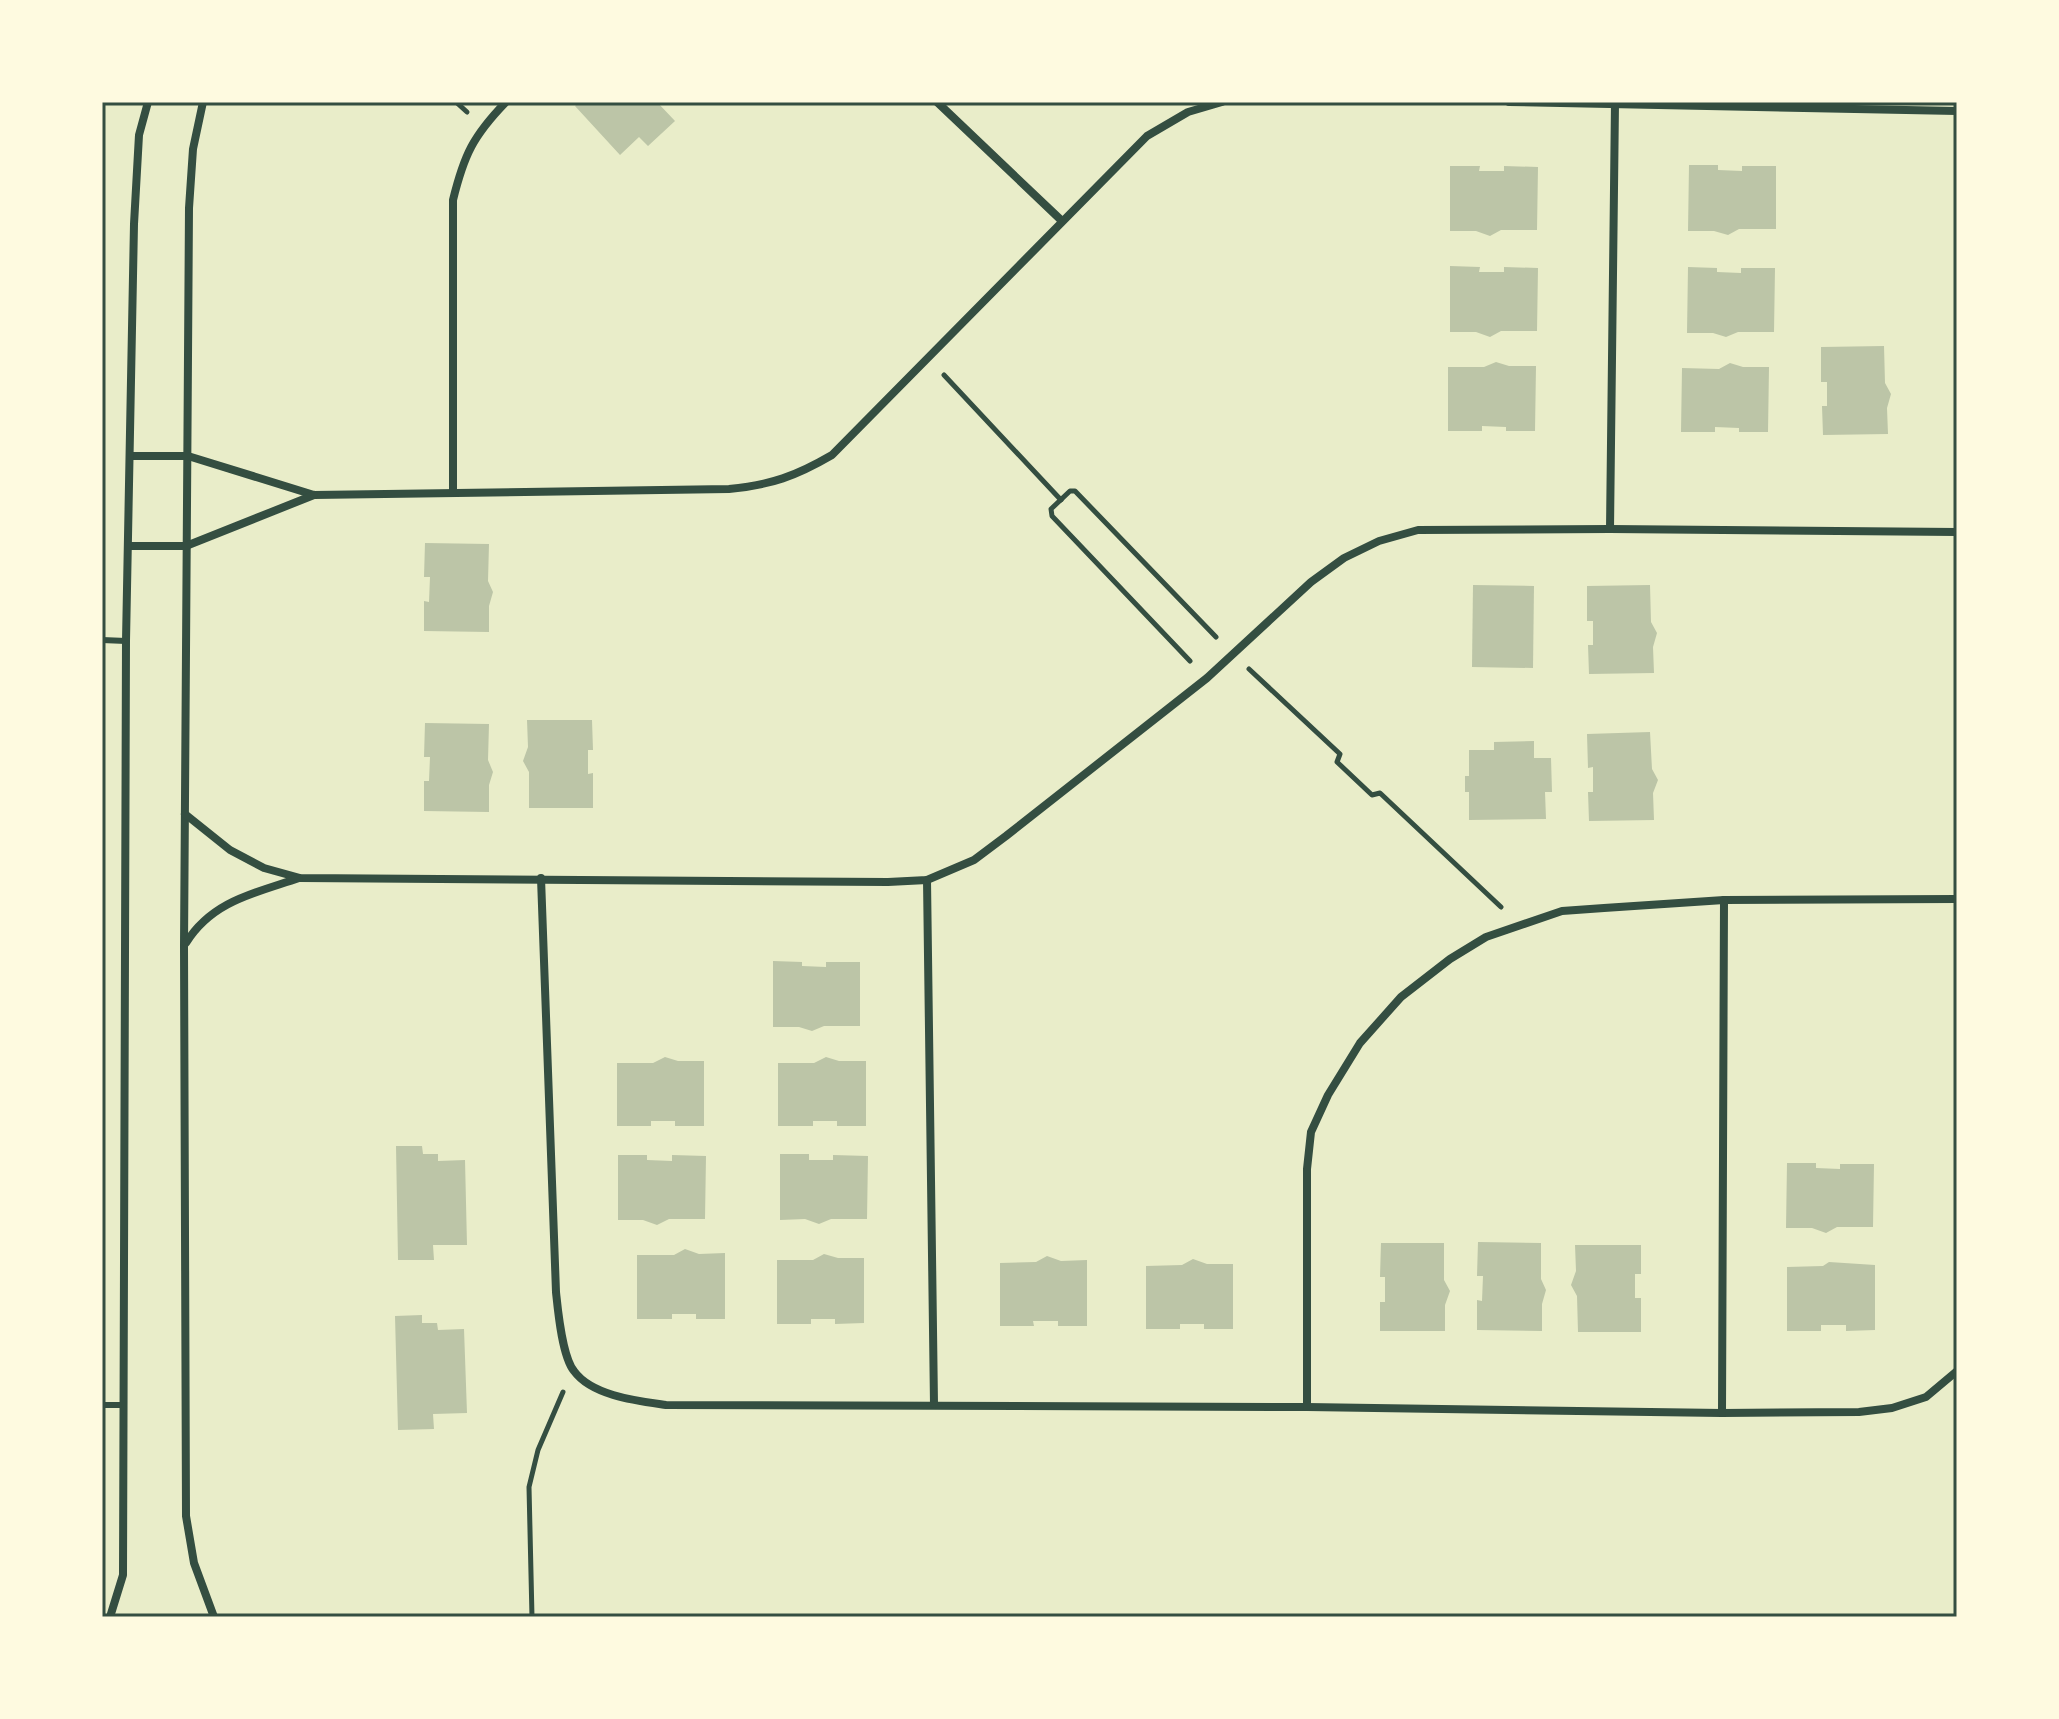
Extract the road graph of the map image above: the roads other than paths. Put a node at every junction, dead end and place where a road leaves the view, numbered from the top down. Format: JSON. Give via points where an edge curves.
{"nodes":[{"id":1,"x":148,"y":102,"type":"edge"},
{"id":2,"x":203,"y":102,"type":"edge"},
{"id":3,"x":506,"y":102,"type":"edge"},
{"id":4,"x":937,"y":102,"type":"edge"},
{"id":5,"x":1222,"y":102,"type":"edge"},
{"id":6,"x":1509,"y":102,"type":"edge"},
{"id":7,"x":1615,"y":103,"type":"edge"},
{"id":8,"x":1957,"y":111,"type":"edge"},
{"id":9,"x":1061,"y":220,"type":"junction"},
{"id":10,"x":130,"y":456,"type":"junction"},
{"id":11,"x":188,"y":456,"type":"junction"},
{"id":12,"x":453,"y":493,"type":"junction"},
{"id":13,"x":314,"y":495,"type":"junction"},
{"id":14,"x":1610,"y":529,"type":"junction"},
{"id":15,"x":1957,"y":532,"type":"edge"},
{"id":16,"x":129,"y":546,"type":"junction"},
{"id":17,"x":186,"y":546,"type":"junction"},
{"id":18,"x":102,"y":640,"type":"edge"},
{"id":19,"x":126,"y":641,"type":"junction"},
{"id":20,"x":185,"y":814,"type":"junction"},
{"id":21,"x":300,"y":878,"type":"junction"},
{"id":22,"x":541,"y":878,"type":"junction"},
{"id":23,"x":927,"y":880,"type":"junction"},
{"id":24,"x":1957,"y":899,"type":"edge"},
{"id":25,"x":1724,"y":900,"type":"junction"},
{"id":26,"x":184,"y":946,"type":"junction"},
{"id":27,"x":1957,"y":1371,"type":"edge"},
{"id":28,"x":934,"y":1404,"type":"junction"},
{"id":29,"x":102,"y":1405,"type":"edge"},
{"id":30,"x":122,"y":1405,"type":"junction"},
{"id":31,"x":1307,"y":1407,"type":"junction"},
{"id":32,"x":1722,"y":1413,"type":"junction"},
{"id":33,"x":110,"y":1617,"type":"edge"},
{"id":34,"x":214,"y":1617,"type":"edge"}],
"edges":[{"from":1,"to":10,"type":"street","via":[[139,135],[134,224]]},
{"from":2,"to":11,"type":"street","via":[[189,208]]},
{"from":3,"to":12,"type":"street","via":[[481,127],[462,162],[453,200]]},
{"from":4,"to":9,"type":"street"},
{"from":5,"to":9,"type":"street","via":[[1188,112],[1147,136]]},
{"from":6,"to":7,"type":"street"},
{"from":7,"to":8,"type":"street"},
{"from":7,"to":14,"type":"street"},
{"from":9,"to":12,"type":"street","via":[[832,455],[801,474],[729,489]]},
{"from":10,"to":11,"type":"street"},
{"from":10,"to":16,"type":"street"},
{"from":11,"to":13,"type":"street"},
{"from":11,"to":17,"type":"street"},
{"from":12,"to":13,"type":"street"},
{"from":13,"to":17,"type":"street"},
{"from":14,"to":15,"type":"street"},
{"from":14,"to":23,"type":"street","via":[[1418,530],[1344,558],[1207,678],[974,860]]},
{"from":16,"to":17,"type":"street"},
{"from":16,"to":19,"type":"street"},
{"from":17,"to":20,"type":"street"},
{"from":18,"to":19,"type":"lane"},
{"from":19,"to":30,"type":"street"},
{"from":20,"to":21,"type":"street","via":[[230,850],[264,868]]},
{"from":20,"to":26,"type":"street"},
{"from":21,"to":22,"type":"street"},
{"from":21,"to":26,"type":"street","via":[[219,909],[198,924]]},
{"from":22,"to":23,"type":"street"},
{"from":22,"to":28,"type":"street","via":[[556,1292],[573,1371],[596,1388],[626,1399],[666,1405]]},
{"from":23,"to":28,"type":"street"},
{"from":24,"to":25,"type":"street"},
{"from":25,"to":31,"type":"street","via":[[1562,911],[1519,924],[1450,959],[1401,997],[1360,1043],[1311,1132]]},
{"from":25,"to":32,"type":"street"},
{"from":26,"to":34,"type":"street","via":[[186,1516],[194,1563]]},
{"from":27,"to":32,"type":"street","via":[[1926,1397],[1892,1408]]},
{"from":28,"to":31,"type":"street"},
{"from":29,"to":30,"type":"lane"},
{"from":30,"to":33,"type":"street","via":[[123,1575]]},
{"from":31,"to":32,"type":"street"}]}
